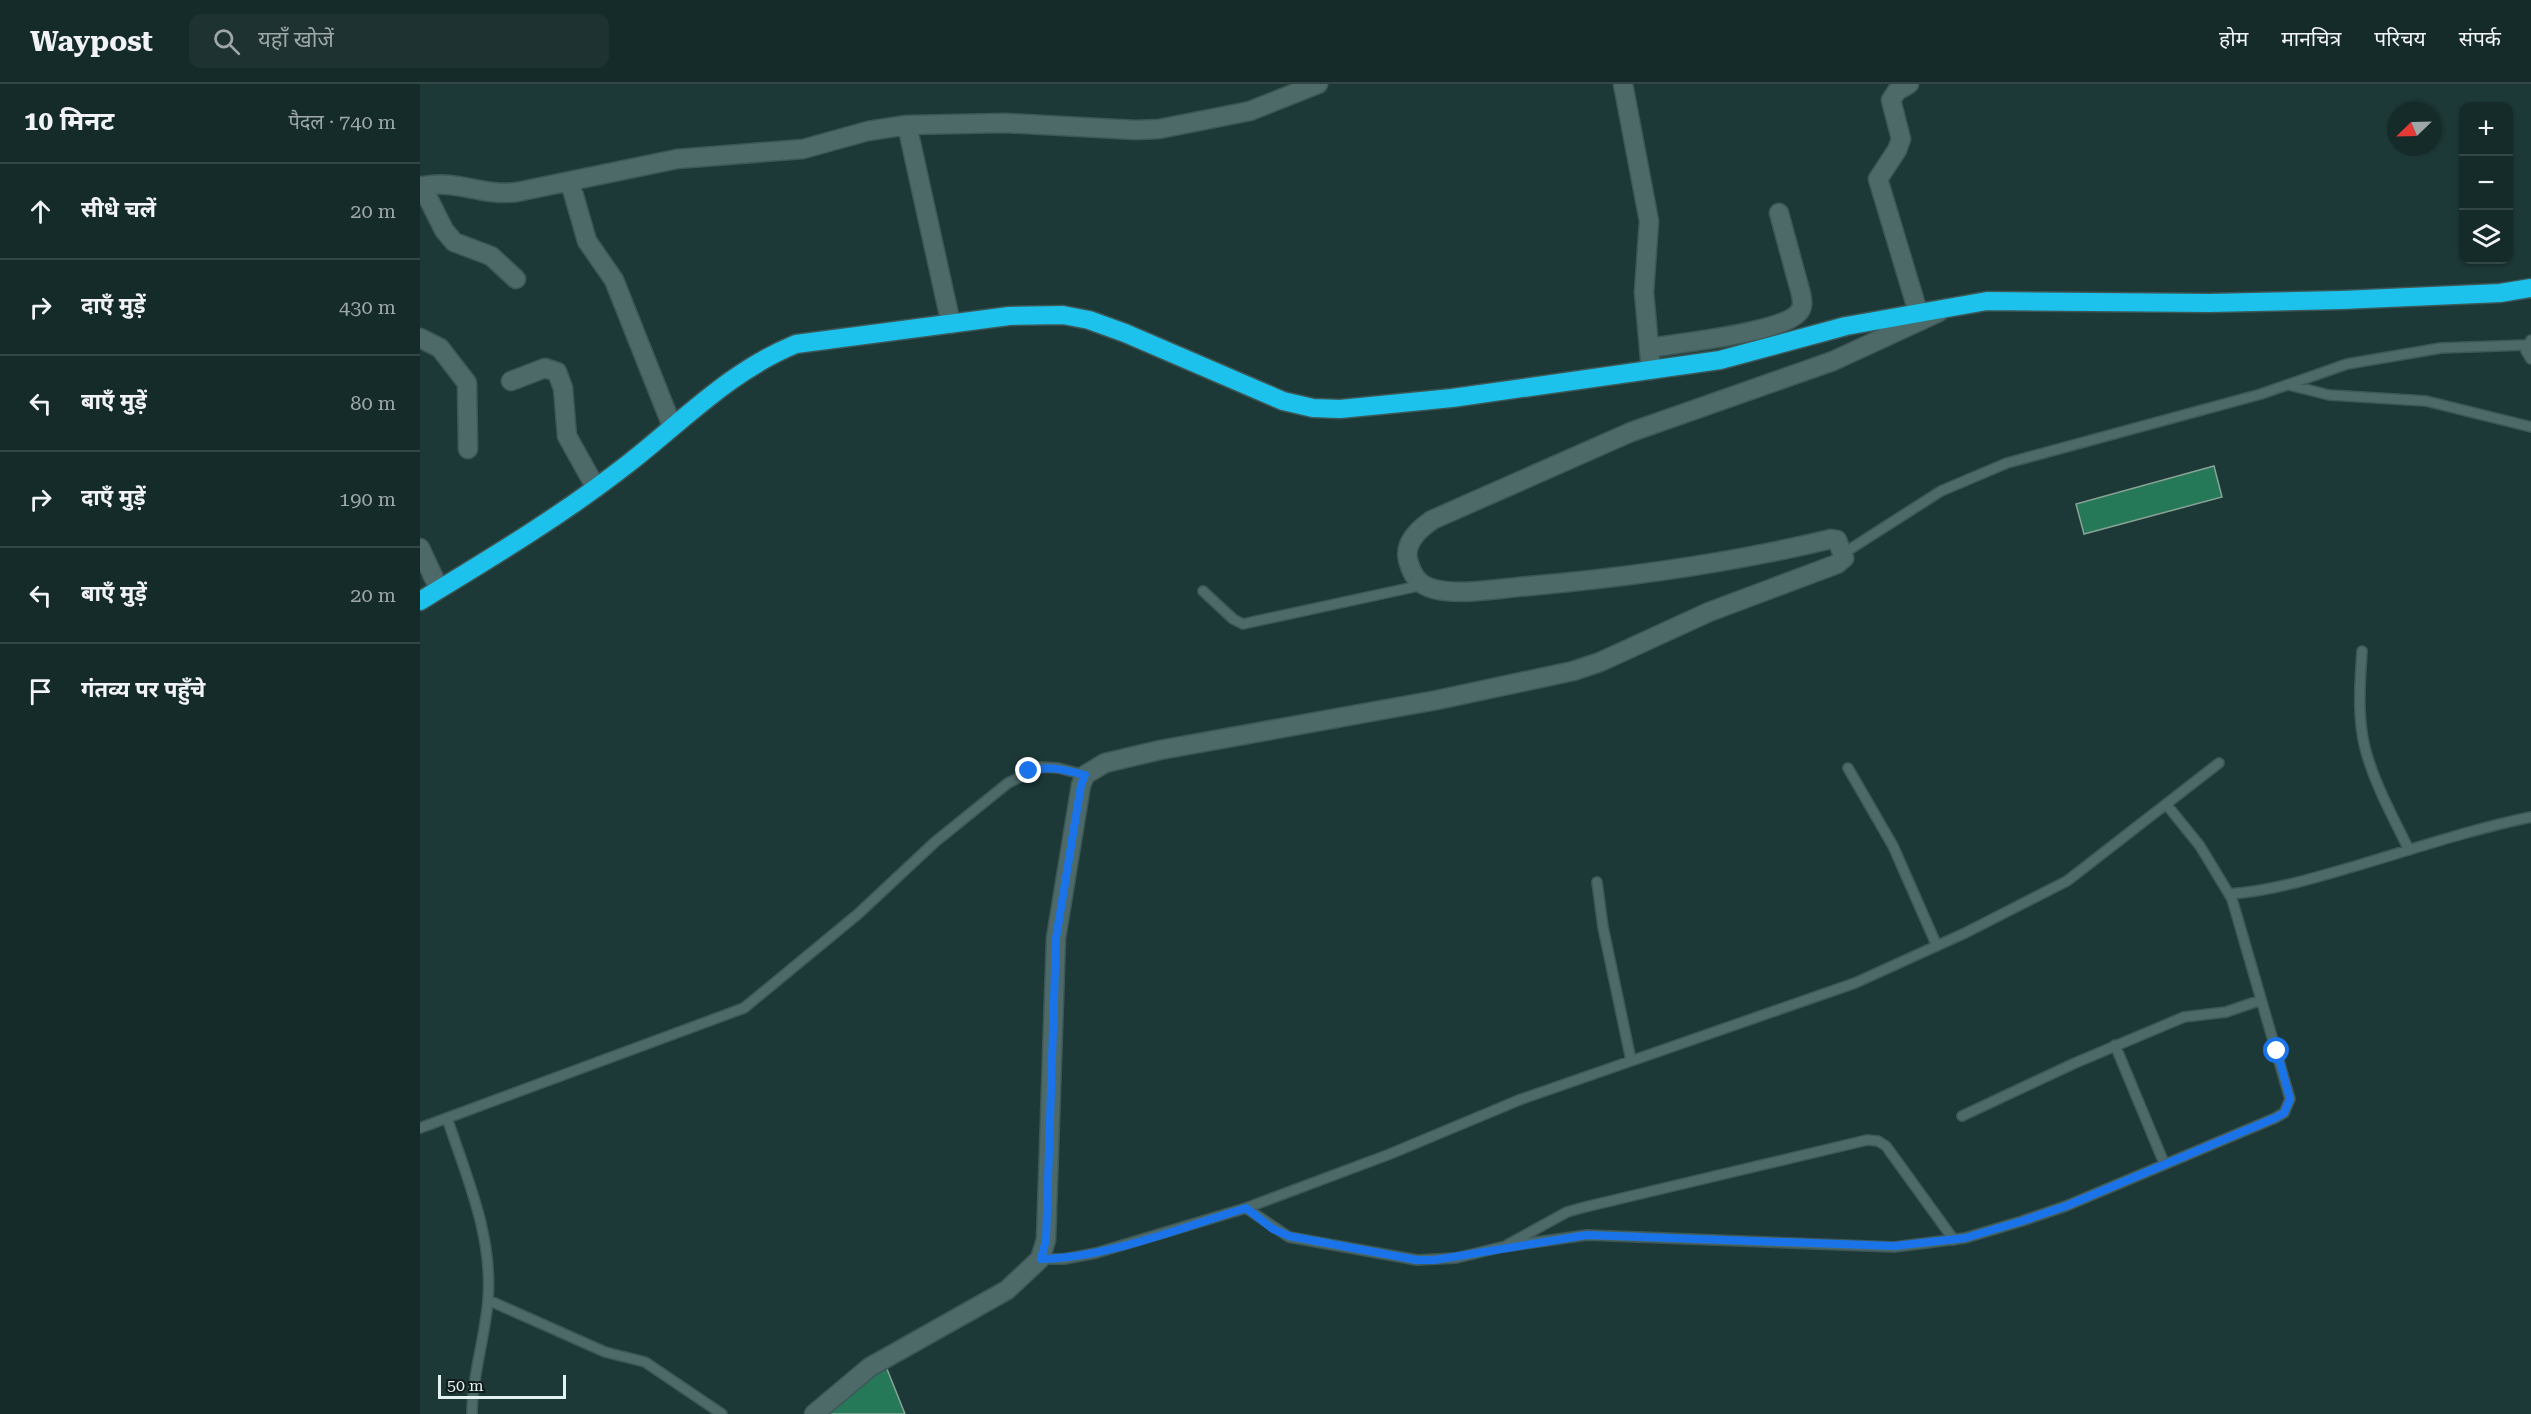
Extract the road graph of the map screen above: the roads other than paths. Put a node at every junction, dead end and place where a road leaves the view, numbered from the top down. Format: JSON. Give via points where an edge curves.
{"nodes":[{"id":1,"x":1318,"y":84,"type":"edge"},
{"id":2,"x":1623,"y":84,"type":"edge"},
{"id":3,"x":1909,"y":84,"type":"edge"},
{"id":4,"x":907,"y":125,"type":"junction"},
{"id":5,"x":570,"y":182,"type":"junction"},
{"id":6,"x":421,"y":187,"type":"edge"},
{"id":7,"x":1779,"y":213,"type":"dead end"},
{"id":8,"x":516,"y":279,"type":"dead end"},
{"id":9,"x":2531,"y":288,"type":"edge"},
{"id":10,"x":1948,"y":307,"type":"junction"},
{"id":11,"x":1918,"y":312,"type":"junction"},
{"id":12,"x":951,"y":324,"type":"junction"},
{"id":13,"x":420,"y":338,"type":"edge"},
{"id":14,"x":2529,"y":342,"type":"edge"},
{"id":15,"x":1649,"y":348,"type":"junction"},
{"id":16,"x":2531,"y":359,"type":"edge"},
{"id":17,"x":1651,"y":370,"type":"junction"},
{"id":18,"x":511,"y":381,"type":"dead end"},
{"id":19,"x":2288,"y":385,"type":"junction"},
{"id":20,"x":672,"y":426,"type":"junction"},
{"id":21,"x":2531,"y":427,"type":"edge"},
{"id":22,"x":468,"y":449,"type":"dead end"},
{"id":23,"x":596,"y":488,"type":"junction"},
{"id":24,"x":420,"y":548,"type":"edge"},
{"id":25,"x":1844,"y":553,"type":"junction"},
{"id":26,"x":1423,"y":585,"type":"junction"},
{"id":27,"x":439,"y":589,"type":"junction"},
{"id":28,"x":1203,"y":591,"type":"dead end"},
{"id":29,"x":420,"y":601,"type":"edge"},
{"id":30,"x":2362,"y":651,"type":"dead end"},
{"id":31,"x":2219,"y":763,"type":"dead end"},
{"id":32,"x":1848,"y":768,"type":"dead end"},
{"id":33,"x":1085,"y":775,"type":"junction"},
{"id":34,"x":2166,"y":804,"type":"junction"},
{"id":35,"x":2531,"y":818,"type":"edge"},
{"id":36,"x":2409,"y":850,"type":"junction"},
{"id":37,"x":1597,"y":882,"type":"dead end"},
{"id":38,"x":2229,"y":894,"type":"junction"},
{"id":39,"x":1937,"y":946,"type":"junction"},
{"id":40,"x":2261,"y":1000,"type":"junction"},
{"id":41,"x":2115,"y":1045,"type":"junction"},
{"id":42,"x":1631,"y":1060,"type":"junction"},
{"id":43,"x":1962,"y":1116,"type":"dead end"},
{"id":44,"x":447,"y":1118,"type":"junction"},
{"id":45,"x":420,"y":1128,"type":"edge"},
{"id":46,"x":2164,"y":1163,"type":"junction"},
{"id":47,"x":1246,"y":1208,"type":"junction"},
{"id":48,"x":1954,"y":1240,"type":"junction"},
{"id":49,"x":1502,"y":1247,"type":"junction"},
{"id":50,"x":1041,"y":1259,"type":"junction"},
{"id":51,"x":488,"y":1300,"type":"junction"},
{"id":52,"x":472,"y":1414,"type":"edge"},
{"id":53,"x":722,"y":1414,"type":"edge"},
{"id":54,"x":814,"y":1414,"type":"edge"}],
"edges":[{"from":1,"to":4,"type":"street","via":[[1250,111],[1159,129],[1005,123]]},
{"from":2,"to":15,"type":"street","via":[[1649,221],[1644,272]]},
{"from":3,"to":11,"type":"street","via":[[1891,100],[1901,139],[1878,179]]},
{"from":4,"to":5,"type":"street","via":[[803,149],[678,159]]},
{"from":4,"to":12,"type":"street"},
{"from":5,"to":6,"type":"street","via":[[504,194],[450,183]]},
{"from":5,"to":20,"type":"street","via":[[587,241],[614,280]]},
{"from":6,"to":8,"type":"street","via":[[454,242],[491,256]]},
{"from":7,"to":15,"type":"street","via":[[1801,294],[1799,312],[1769,328]]},
{"from":9,"to":10,"type":"highway","via":[[2500,293],[2342,300],[1987,302]]},
{"from":10,"to":11,"type":"highway"},
{"from":10,"to":26,"type":"street","via":[[1842,357],[1631,432],[1431,520],[1414,535],[1407,556],[1414,577]]},
{"from":11,"to":17,"type":"highway","via":[[1846,326],[1720,360]]},
{"from":12,"to":17,"type":"highway","via":[[1037,314],[1089,320],[1177,354],[1242,386],[1313,408],[1378,407]]},
{"from":12,"to":20,"type":"highway","via":[[796,344],[741,372]]},
{"from":13,"to":22,"type":"street","via":[[440,348],[467,383]]},
{"from":14,"to":16,"type":"lane","via":[[2526,351]]},
{"from":14,"to":19,"type":"lane","via":[[2467,346],[2362,361]]},
{"from":15,"to":17,"type":"street"},
{"from":18,"to":23,"type":"street","via":[[545,368],[556,372],[563,388],[567,436]]},
{"from":19,"to":21,"type":"lane","via":[[2329,395],[2426,401]]},
{"from":19,"to":25,"type":"lane","via":[[2007,463],[1954,484]]},
{"from":20,"to":23,"type":"highway"},
{"from":23,"to":27,"type":"highway"},
{"from":24,"to":27,"type":"street"},
{"from":25,"to":26,"type":"street","via":[[1837,540],[1831,539],[1678,570],[1498,589],[1448,591]]},
{"from":25,"to":33,"type":"street","via":[[1837,564],[1709,612],[1573,671],[1160,750],[1105,763]]},
{"from":26,"to":28,"type":"lane","via":[[1243,624]]},
{"from":27,"to":29,"type":"highway"},
{"from":30,"to":36,"type":"lane","via":[[2360,696],[2365,748]]},
{"from":31,"to":34,"type":"lane"},
{"from":32,"to":39,"type":"lane","via":[[1889,839]]},
{"from":33,"to":44,"type":"lane","via":[[1041,767],[1008,783],[744,1008]]},
{"from":33,"to":50,"type":"street","via":[[1056,938],[1046,1240]]},
{"from":34,"to":38,"type":"lane","via":[[2200,846]]},
{"from":34,"to":39,"type":"lane","via":[[2067,881]]},
{"from":35,"to":36,"type":"lane"},
{"from":36,"to":38,"type":"lane","via":[[2269,889]]},
{"from":37,"to":42,"type":"lane"},
{"from":38,"to":40,"type":"lane"},
{"from":39,"to":42,"type":"lane","via":[[1806,1002]]},
{"from":40,"to":41,"type":"lane","via":[[2226,1012],[2188,1016]]},
{"from":40,"to":46,"type":"lane","via":[[2286,1078],[2289,1106],[2275,1118]]},
{"from":41,"to":43,"type":"lane"},
{"from":41,"to":46,"type":"lane"},
{"from":42,"to":47,"type":"lane"},
{"from":44,"to":45,"type":"lane"},
{"from":44,"to":51,"type":"lane","via":[[484,1232]]},
{"from":46,"to":48,"type":"lane","via":[[2066,1206]]},
{"from":47,"to":49,"type":"lane","via":[[1289,1236],[1417,1260],[1456,1258]]},
{"from":47,"to":50,"type":"lane","via":[[1095,1252]]},
{"from":48,"to":49,"type":"lane","via":[[1894,1246],[1587,1235]]},
{"from":48,"to":49,"type":"lane","via":[[1886,1146],[1867,1140],[1585,1207],[1558,1216]]},
{"from":50,"to":54,"type":"street","via":[[1007,1290],[870,1367]]},
{"from":51,"to":52,"type":"lane"},
{"from":51,"to":53,"type":"lane","via":[[605,1352],[645,1362]]}]}
